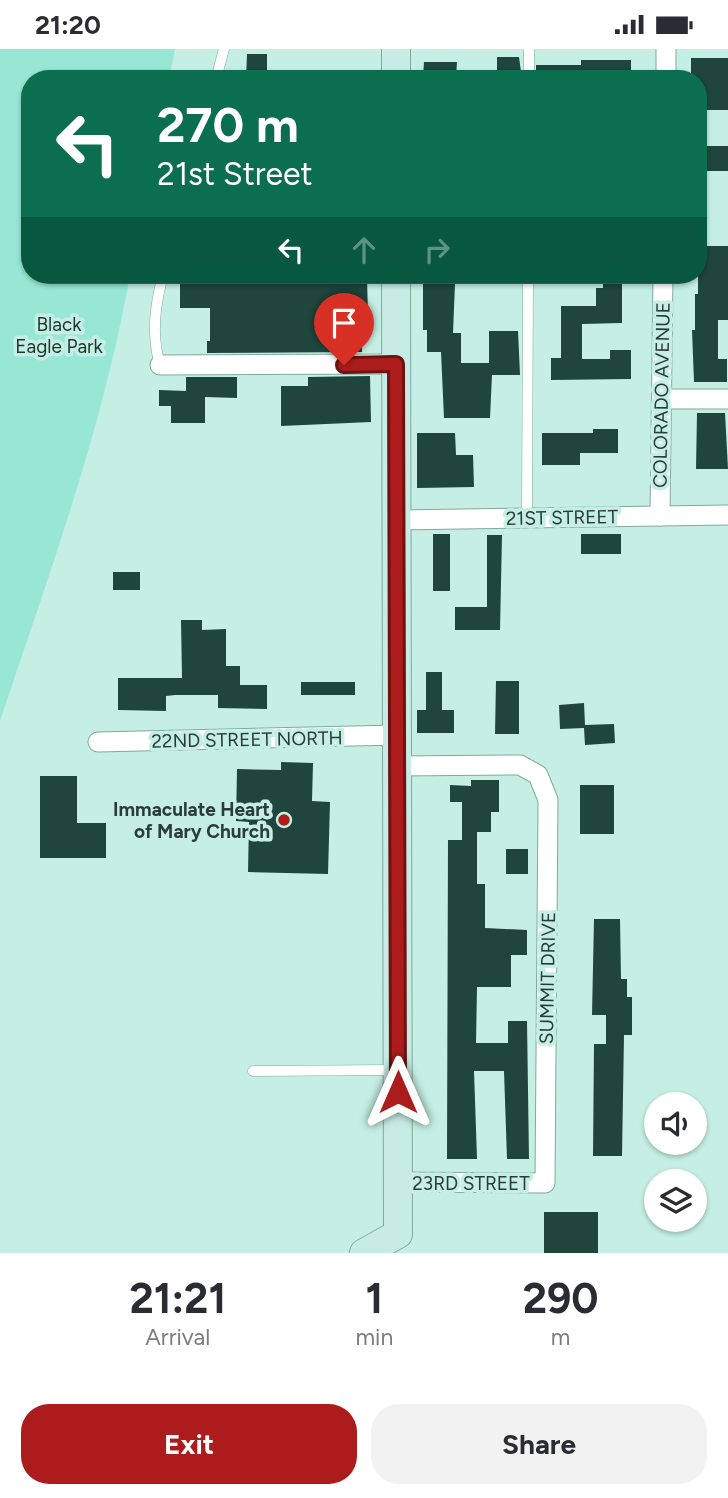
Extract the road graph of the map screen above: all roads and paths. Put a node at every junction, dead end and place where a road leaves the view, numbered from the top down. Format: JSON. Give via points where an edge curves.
{"nodes":[{"id":1,"x":224,"y":49,"type":"edge"},
{"id":2,"x":396,"y":49,"type":"edge"},
{"id":3,"x":529,"y":49,"type":"edge"},
{"id":4,"x":666,"y":49,"type":"edge"},
{"id":5,"x":218,"y":70,"type":"edge"},
{"id":6,"x":396,"y":70,"type":"edge"},
{"id":7,"x":528,"y":70,"type":"edge"},
{"id":8,"x":666,"y":70,"type":"edge"},
{"id":9,"x":161,"y":284,"type":"edge"},
{"id":10,"x":396,"y":284,"type":"edge"},
{"id":11,"x":528,"y":284,"type":"edge"},
{"id":12,"x":663,"y":284,"type":"edge"},
{"id":13,"x":396,"y":364,"type":"junction"},
{"id":14,"x":160,"y":365,"type":"joint"},
{"id":15,"x":662,"y":399,"type":"junction"},
{"id":16,"x":728,"y":399,"type":"edge"},
{"id":17,"x":728,"y":515,"type":"edge"},
{"id":18,"x":660,"y":516,"type":"junction"},
{"id":19,"x":527,"y":518,"type":"junction"},
{"id":20,"x":397,"y":520,"type":"junction"},
{"id":21,"x":397,"y":736,"type":"junction"},
{"id":22,"x":98,"y":742,"type":"dead end"},
{"id":23,"x":398,"y":766,"type":"junction"},
{"id":24,"x":398,"y":1070,"type":"junction"},
{"id":25,"x":253,"y":1071,"type":"dead end"},
{"id":26,"x":398,"y":1182,"type":"junction"},
{"id":27,"x":545,"y":1183,"type":"joint"},
{"id":28,"x":364,"y":1253,"type":"edge"}],
"edges":[{"from":1,"to":5,"type":"lane"},
{"from":2,"to":6,"type":"street"},
{"from":3,"to":7,"type":"lane"},
{"from":4,"to":8,"type":"street"},
{"from":9,"to":14,"type":"lane","via":[[154,345]]},
{"from":10,"to":13,"type":"street"},
{"from":11,"to":19,"type":"lane"},
{"from":12,"to":15,"type":"street","name":"COLORADO AVENUE"},
{"from":13,"to":14,"type":"street"},
{"from":13,"to":20,"type":"street"},
{"from":15,"to":16,"type":"street"},
{"from":15,"to":18,"type":"street","name":"COLORADO AVENUE"},
{"from":17,"to":18,"type":"street","name":"21ST STREET"},
{"from":18,"to":19,"type":"street","name":"21ST STREET"},
{"from":19,"to":20,"type":"street","name":"21ST STREET"},
{"from":20,"to":21,"type":"street"},
{"from":21,"to":22,"type":"street","name":"22ND STREET NORTH"},
{"from":21,"to":23,"type":"street"},
{"from":23,"to":24,"type":"street"},
{"from":23,"to":27,"type":"street","name":"SUMMIT DRIVE","via":[[520,765],[538,775],[548,800]]},
{"from":24,"to":25,"type":"lane"},
{"from":24,"to":26,"type":"street"},
{"from":26,"to":27,"type":"street","name":"23RD STREET"},
{"from":26,"to":28,"type":"street","via":[[399,1238]]}]}
